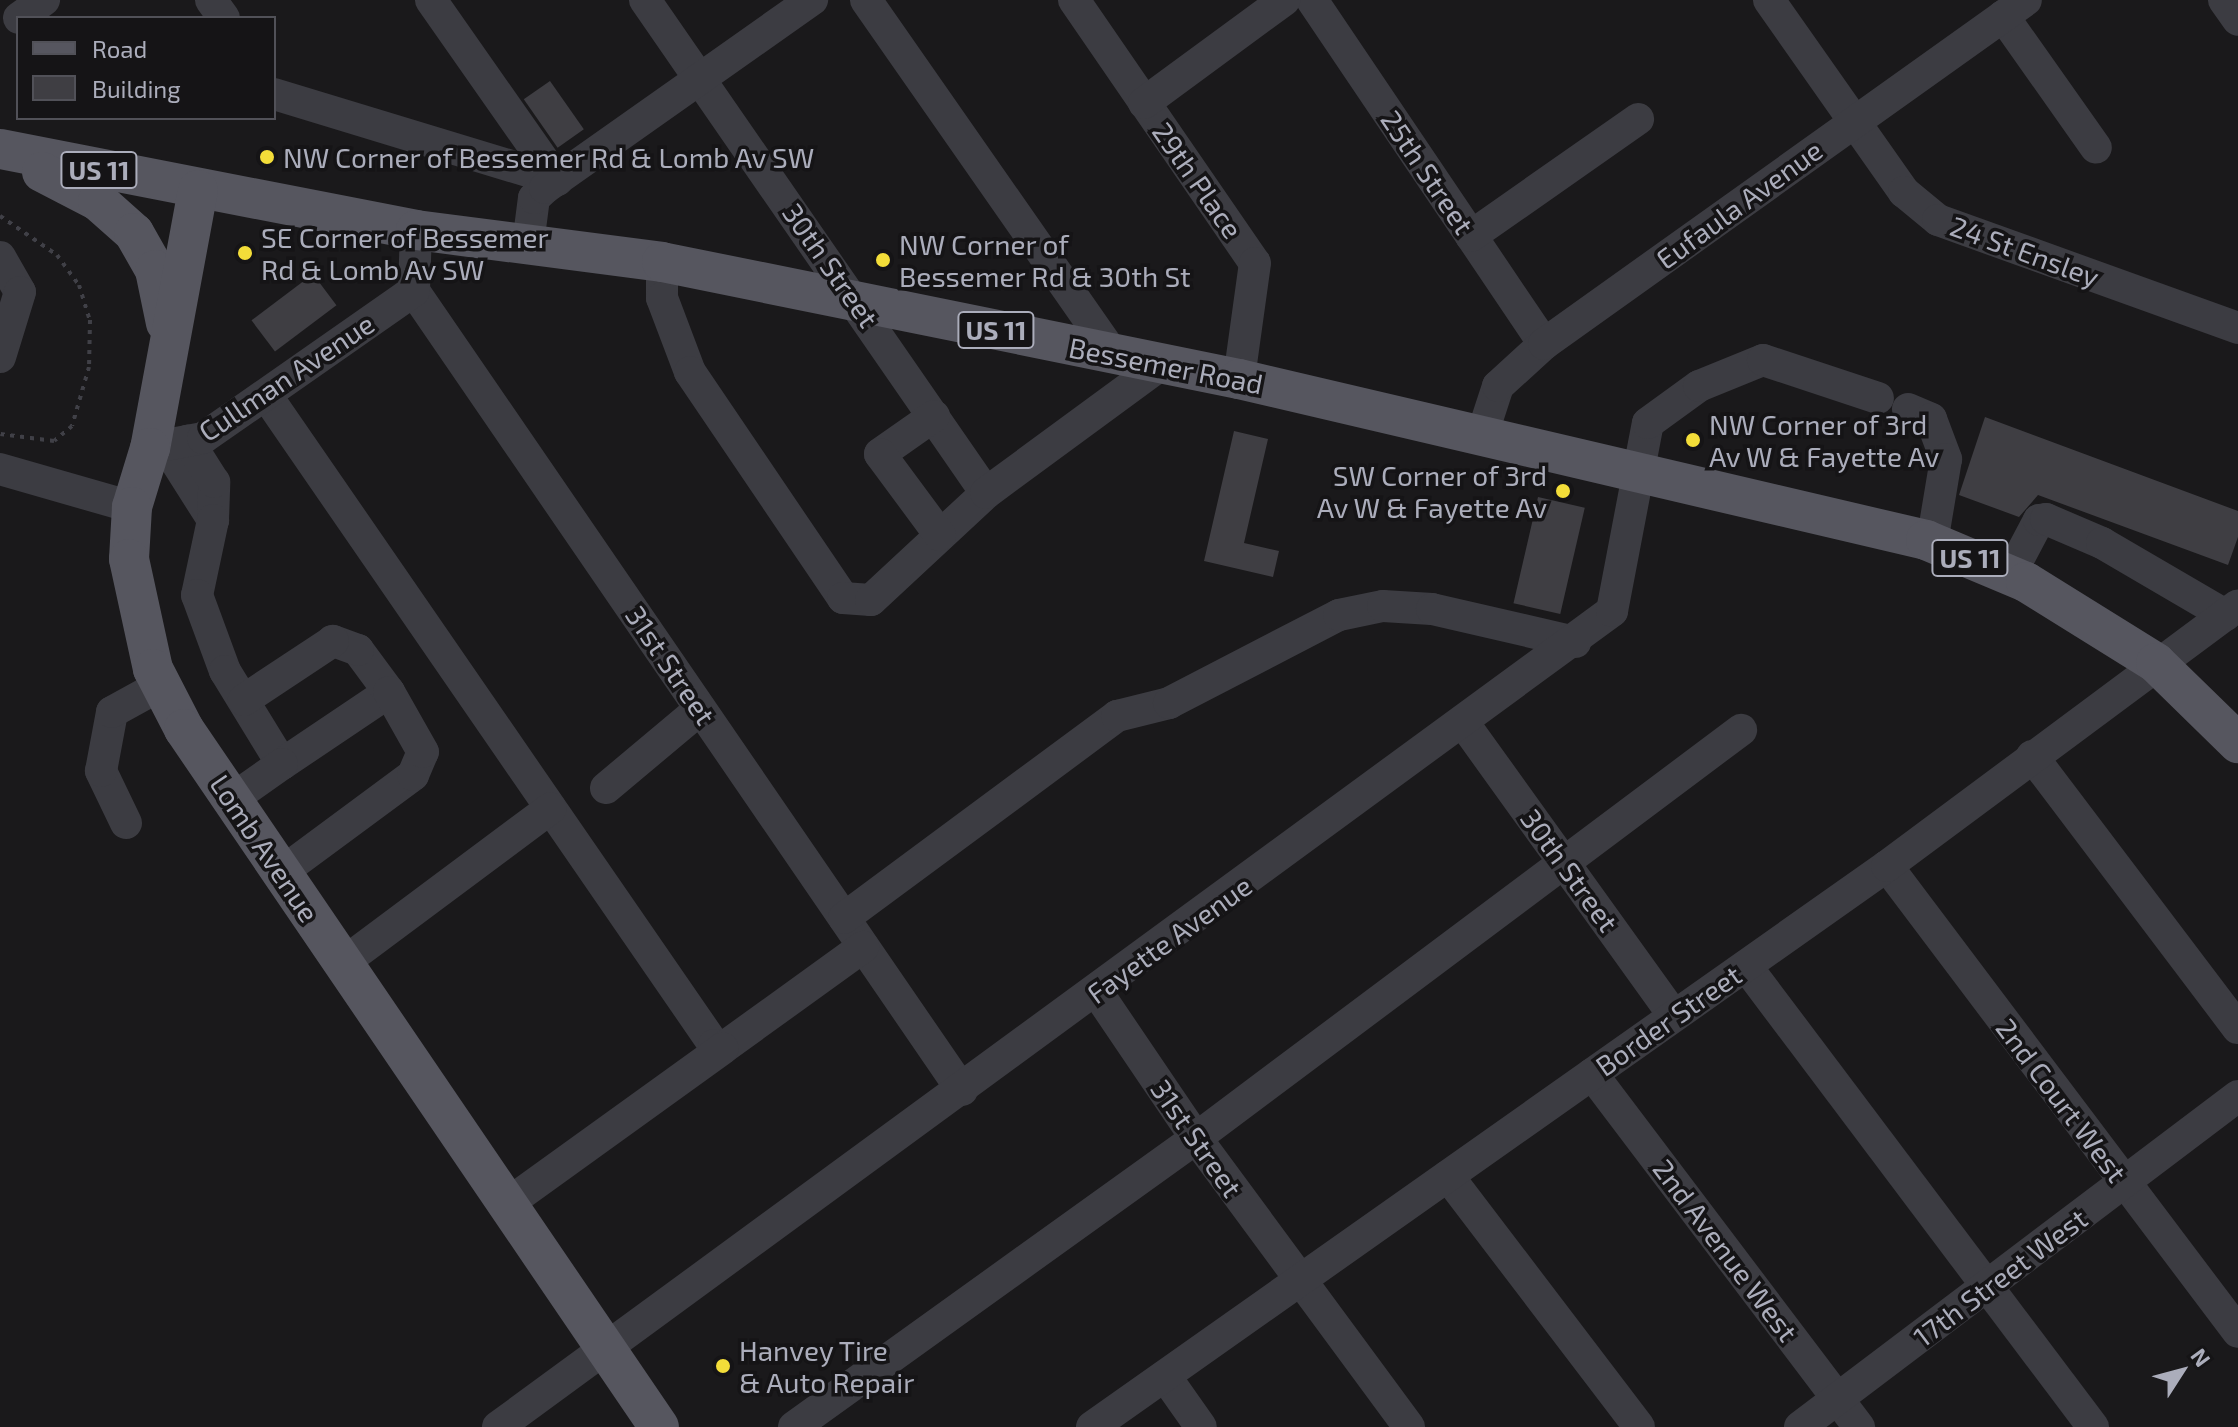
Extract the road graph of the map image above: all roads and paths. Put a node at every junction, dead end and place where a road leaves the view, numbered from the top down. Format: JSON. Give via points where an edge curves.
{"nodes":[{"id":1,"x":44,"y":0,"type":"edge"},
{"id":2,"x":431,"y":0,"type":"edge"},
{"id":3,"x":645,"y":0,"type":"edge"},
{"id":4,"x":812,"y":0,"type":"edge"},
{"id":5,"x":866,"y":0,"type":"edge"},
{"id":6,"x":1074,"y":0,"type":"edge"},
{"id":7,"x":1284,"y":0,"type":"edge"},
{"id":8,"x":1312,"y":0,"type":"edge"},
{"id":9,"x":1769,"y":0,"type":"edge"},
{"id":10,"x":2224,"y":0,"type":"edge"},
{"id":11,"x":2014,"y":8,"type":"edge"},
{"id":12,"x":21,"y":16,"type":"edge"},
{"id":13,"x":2238,"y":20,"type":"edge"},
{"id":14,"x":702,"y":83,"type":"junction"},
{"id":15,"x":276,"y":95,"type":"edge"},
{"id":16,"x":1144,"y":103,"type":"junction"},
{"id":17,"x":1638,"y":119,"type":"dead end"},
{"id":18,"x":1853,"y":122,"type":"junction"},
{"id":19,"x":2096,"y":148,"type":"dead end"},
{"id":20,"x":0,"y":149,"type":"edge"},
{"id":21,"x":557,"y":180,"type":"junction"},
{"id":22,"x":198,"y":190,"type":"junction"},
{"id":23,"x":0,"y":216,"type":"edge"},
{"id":24,"x":416,"y":230,"type":"junction"},
{"id":25,"x":1471,"y":236,"type":"junction"},
{"id":26,"x":528,"y":244,"type":"junction"},
{"id":27,"x":0,"y":257,"type":"edge"},
{"id":28,"x":662,"y":262,"type":"junction"},
{"id":29,"x":414,"y":291,"type":"junction"},
{"id":30,"x":858,"y":301,"type":"junction"},
{"id":31,"x":2238,"y":328,"type":"edge"},
{"id":32,"x":1544,"y":344,"type":"junction"},
{"id":33,"x":169,"y":347,"type":"junction"},
{"id":34,"x":1114,"y":355,"type":"junction"},
{"id":35,"x":0,"y":357,"type":"edge"},
{"id":36,"x":1160,"y":365,"type":"junction"},
{"id":37,"x":1239,"y":379,"type":"junction"},
{"id":38,"x":266,"y":395,"type":"junction"},
{"id":39,"x":1878,"y":398,"type":"dead end"},
{"id":40,"x":1908,"y":409,"type":"dead end"},
{"id":41,"x":934,"y":416,"type":"junction"},
{"id":42,"x":1483,"y":432,"type":"junction"},
{"id":43,"x":0,"y":434,"type":"edge"},
{"id":44,"x":168,"y":445,"type":"junction"},
{"id":45,"x":1640,"y":468,"type":"junction"},
{"id":46,"x":0,"y":469,"type":"edge"},
{"id":47,"x":986,"y":493,"type":"junction"},
{"id":48,"x":132,"y":507,"type":"junction"},
{"id":49,"x":940,"y":535,"type":"junction"},
{"id":50,"x":1932,"y":543,"type":"junction"},
{"id":51,"x":2010,"y":575,"type":"junction"},
{"id":52,"x":2231,"y":610,"type":"edge"},
{"id":53,"x":1575,"y":642,"type":"junction"},
{"id":54,"x":2156,"y":663,"type":"junction"},
{"id":55,"x":161,"y":685,"type":"junction"},
{"id":56,"x":389,"y":692,"type":"junction"},
{"id":57,"x":244,"y":700,"type":"junction"},
{"id":58,"x":700,"y":709,"type":"junction"},
{"id":59,"x":1465,"y":725,"type":"junction"},
{"id":60,"x":1741,"y":730,"type":"dead end"},
{"id":61,"x":2238,"y":743,"type":"edge"},
{"id":62,"x":2032,"y":756,"type":"junction"},
{"id":63,"x":282,"y":764,"type":"junction"},
{"id":64,"x":606,"y":788,"type":"dead end"},
{"id":65,"x":232,"y":799,"type":"junction"},
{"id":66,"x":551,"y":808,"type":"junction"},
{"id":67,"x":126,"y":823,"type":"dead end"},
{"id":68,"x":1564,"y":862,"type":"junction"},
{"id":69,"x":1887,"y":866,"type":"junction"},
{"id":70,"x":282,"y":872,"type":"junction"},
{"id":71,"x":844,"y":918,"type":"junction"},
{"id":72,"x":863,"y":947,"type":"junction"},
{"id":73,"x":343,"y":963,"type":"junction"},
{"id":74,"x":1746,"y":966,"type":"junction"},
{"id":75,"x":1097,"y":992,"type":"junction"},
{"id":76,"x":1674,"y":1016,"type":"junction"},
{"id":77,"x":2238,"y":1028,"type":"edge"},
{"id":78,"x":723,"y":1048,"type":"junction"},
{"id":79,"x":1592,"y":1074,"type":"junction"},
{"id":80,"x":962,"y":1090,"type":"junction"},
{"id":81,"x":2238,"y":1096,"type":"edge"},
{"id":82,"x":1196,"y":1138,"type":"junction"},
{"id":83,"x":1448,"y":1176,"type":"junction"},
{"id":84,"x":2125,"y":1184,"type":"junction"},
{"id":85,"x":507,"y":1204,"type":"junction"},
{"id":86,"x":1300,"y":1282,"type":"junction"},
{"id":87,"x":1988,"y":1286,"type":"junction"},
{"id":88,"x":2238,"y":1332,"type":"edge"},
{"id":89,"x":606,"y":1349,"type":"junction"},
{"id":90,"x":1165,"y":1376,"type":"junction"},
{"id":91,"x":1838,"y":1399,"type":"junction"},
{"id":92,"x":498,"y":1427,"type":"edge"},
{"id":93,"x":659,"y":1427,"type":"edge"},
{"id":94,"x":794,"y":1427,"type":"edge"},
{"id":95,"x":1092,"y":1427,"type":"edge"},
{"id":96,"x":1201,"y":1427,"type":"edge"},
{"id":97,"x":1409,"y":1427,"type":"edge"},
{"id":98,"x":1639,"y":1427,"type":"edge"},
{"id":99,"x":1800,"y":1427,"type":"edge"},
{"id":100,"x":1859,"y":1427,"type":"edge"},
{"id":101,"x":2093,"y":1427,"type":"edge"}],
"edges":[{"from":1,"to":12,"type":"street"},
{"from":2,"to":21,"type":"street"},
{"from":3,"to":14,"type":"street","name":"30th Street"},
{"from":4,"to":14,"type":"street"},
{"from":5,"to":34,"type":"street"},
{"from":6,"to":16,"type":"street","name":"29th Place"},
{"from":7,"to":16,"type":"street"},
{"from":8,"to":25,"type":"street","name":"25th Street"},
{"from":9,"to":18,"type":"street","name":"24 St Ensley"},
{"from":10,"to":13,"type":"street"},
{"from":11,"to":18,"type":"street","name":"Eufaula Avenue"},
{"from":11,"to":19,"type":"street"},
{"from":14,"to":21,"type":"street"},
{"from":14,"to":30,"type":"street","name":"30th Street"},
{"from":15,"to":21,"type":"street"},
{"from":16,"to":37,"type":"street","name":"29th Place","via":[[1255,263]]},
{"from":17,"to":25,"type":"street"},
{"from":18,"to":31,"type":"street","name":"24 St Ensley","via":[[1904,192],[1938,220]]},
{"from":18,"to":32,"type":"street","name":"Eufaula Avenue"},
{"from":20,"to":22,"type":"main road","name":"Bessemer Road","number":"US 11"},
{"from":20,"to":33,"type":"main road","via":[[98,201],[134,233],[155,270]]},
{"from":21,"to":26,"type":"street","via":[[534,198]]},
{"from":22,"to":24,"type":"main road","name":"Bessemer Road","number":"US 11"},
{"from":22,"to":33,"type":"main road","name":"Lomb Avenue"},
{"from":23,"to":43,"type":"path","via":[[57,255],[79,285],[90,320],[89,367],[72,426],[54,441]]},
{"from":24,"to":26,"type":"main road","name":"Bessemer Road","number":"US 11"},
{"from":24,"to":29,"type":"street"},
{"from":25,"to":32,"type":"street","name":"25th Street"},
{"from":26,"to":28,"type":"main road","name":"Bessemer Road","number":"US 11"},
{"from":27,"to":35,"type":"street","via":[[20,292],[5,358]]},
{"from":28,"to":30,"type":"main road","name":"Bessemer Road","number":"US 11"},
{"from":28,"to":49,"type":"street","via":[[662,298],[690,372],[843,598],[871,600]]},
{"from":29,"to":38,"type":"street","name":"Cullman Avenue"},
{"from":29,"to":58,"type":"street","name":"31st Street"},
{"from":30,"to":34,"type":"main road","name":"Bessemer Road","number":"US 11"},
{"from":30,"to":41,"type":"street","name":"30th Street"},
{"from":32,"to":42,"type":"street","name":"Eufaula Avenue","via":[[1498,386]]},
{"from":33,"to":44,"type":"main road","name":"Lomb Avenue"},
{"from":34,"to":36,"type":"main road","name":"Bessemer Road","number":"US 11"},
{"from":36,"to":37,"type":"main road","name":"Bessemer Road","number":"US 11"},
{"from":36,"to":47,"type":"street"},
{"from":37,"to":42,"type":"main road","name":"Bessemer Road","number":"US 11"},
{"from":38,"to":44,"type":"street","name":"Cullman Avenue","via":[[203,438]]},
{"from":38,"to":66,"type":"street"},
{"from":39,"to":45,"type":"street","name":"Fayette Avenue","via":[[1763,360],[1699,386],[1648,423]]},
{"from":40,"to":50,"type":"street","via":[[1931,419],[1946,459]]},
{"from":41,"to":47,"type":"street","name":"30th Street"},
{"from":41,"to":49,"type":"street","via":[[880,454]]},
{"from":42,"to":45,"type":"main road","name":"Bessemer Road","number":"US 11"},
{"from":44,"to":48,"type":"main road","name":"Lomb Avenue"},
{"from":44,"to":57,"type":"street","via":[[214,482],[213,520],[197,595],[225,671]]},
{"from":45,"to":50,"type":"main road","name":"Bessemer Road","number":"US 11"},
{"from":45,"to":53,"type":"street","name":"Fayette Avenue","via":[[1612,611]]},
{"from":46,"to":48,"type":"street"},
{"from":47,"to":49,"type":"street"},
{"from":48,"to":55,"type":"main road","name":"Lomb Avenue","via":[[129,559]]},
{"from":50,"to":51,"type":"main road","name":"Bessemer Road","number":"US 11"},
{"from":51,"to":52,"type":"street","via":[[2039,520],[2046,519]]},
{"from":51,"to":54,"type":"main road","name":"Bessemer Road","number":"US 11"},
{"from":52,"to":54,"type":"street","name":"Border Street"},
{"from":53,"to":59,"type":"street","name":"Fayette Avenue"},
{"from":53,"to":71,"type":"street","via":[[1432,609],[1383,606],[1339,615],[1169,703],[1117,716]]},
{"from":54,"to":61,"type":"main road","number":"US 11"},
{"from":54,"to":62,"type":"street","name":"Border Street"},
{"from":55,"to":65,"type":"main road","name":"Lomb Avenue"},
{"from":55,"to":67,"type":"street","via":[[112,712],[101,771]]},
{"from":56,"to":57,"type":"street","via":[[358,650],[333,641]]},
{"from":56,"to":63,"type":"street"},
{"from":56,"to":70,"type":"street","via":[[423,752],[413,775]]},
{"from":57,"to":63,"type":"street"},
{"from":58,"to":64,"type":"street"},
{"from":58,"to":71,"type":"street","name":"31st Street"},
{"from":59,"to":68,"type":"street","name":"30th Street"},
{"from":59,"to":75,"type":"street","name":"Fayette Avenue"},
{"from":60,"to":68,"type":"street"},
{"from":62,"to":69,"type":"street","name":"Border Street"},
{"from":62,"to":77,"type":"street"},
{"from":63,"to":65,"type":"street"},
{"from":65,"to":70,"type":"main road","name":"Lomb Avenue"},
{"from":66,"to":73,"type":"street"},
{"from":66,"to":78,"type":"street","via":[[714,1045]]},
{"from":68,"to":76,"type":"street","name":"30th Street"},
{"from":68,"to":82,"type":"street"},
{"from":69,"to":74,"type":"street","name":"Border Street"},
{"from":69,"to":84,"type":"street","name":"2nd Court West"},
{"from":70,"to":73,"type":"main road","name":"Lomb Avenue"},
{"from":71,"to":72,"type":"street","name":"31st Street"},
{"from":72,"to":78,"type":"street"},
{"from":72,"to":80,"type":"street","name":"31st Street"},
{"from":73,"to":85,"type":"main road","name":"Lomb Avenue"},
{"from":74,"to":76,"type":"street","name":"Border Street"},
{"from":74,"to":87,"type":"street"},
{"from":75,"to":80,"type":"street","name":"Fayette Avenue"},
{"from":75,"to":82,"type":"street","name":"31st Street"},
{"from":76,"to":79,"type":"street","name":"Border Street"},
{"from":78,"to":85,"type":"street"},
{"from":79,"to":83,"type":"street","name":"Border Street"},
{"from":79,"to":91,"type":"street","name":"2nd Avenue West"},
{"from":80,"to":89,"type":"street","name":"Fayette Avenue"},
{"from":81,"to":84,"type":"street","name":"17th Street West"},
{"from":82,"to":86,"type":"street","name":"31st Street"},
{"from":82,"to":94,"type":"street"},
{"from":83,"to":86,"type":"street","name":"Border Street"},
{"from":83,"to":98,"type":"street"},
{"from":84,"to":87,"type":"street","name":"17th Street West"},
{"from":84,"to":88,"type":"street","name":"2nd Court West"},
{"from":85,"to":89,"type":"main road","name":"Lomb Avenue"},
{"from":86,"to":90,"type":"street","name":"Border Street"},
{"from":86,"to":97,"type":"street","name":"31st Street"},
{"from":87,"to":91,"type":"street","name":"17th Street West"},
{"from":87,"to":101,"type":"street"},
{"from":89,"to":92,"type":"street","name":"Fayette Avenue"},
{"from":89,"to":93,"type":"main road","name":"Lomb Avenue"},
{"from":90,"to":95,"type":"street","name":"Border Street"},
{"from":90,"to":96,"type":"street"},
{"from":91,"to":99,"type":"street","name":"17th Street West"},
{"from":91,"to":100,"type":"street","name":"2nd Avenue West"}]}
